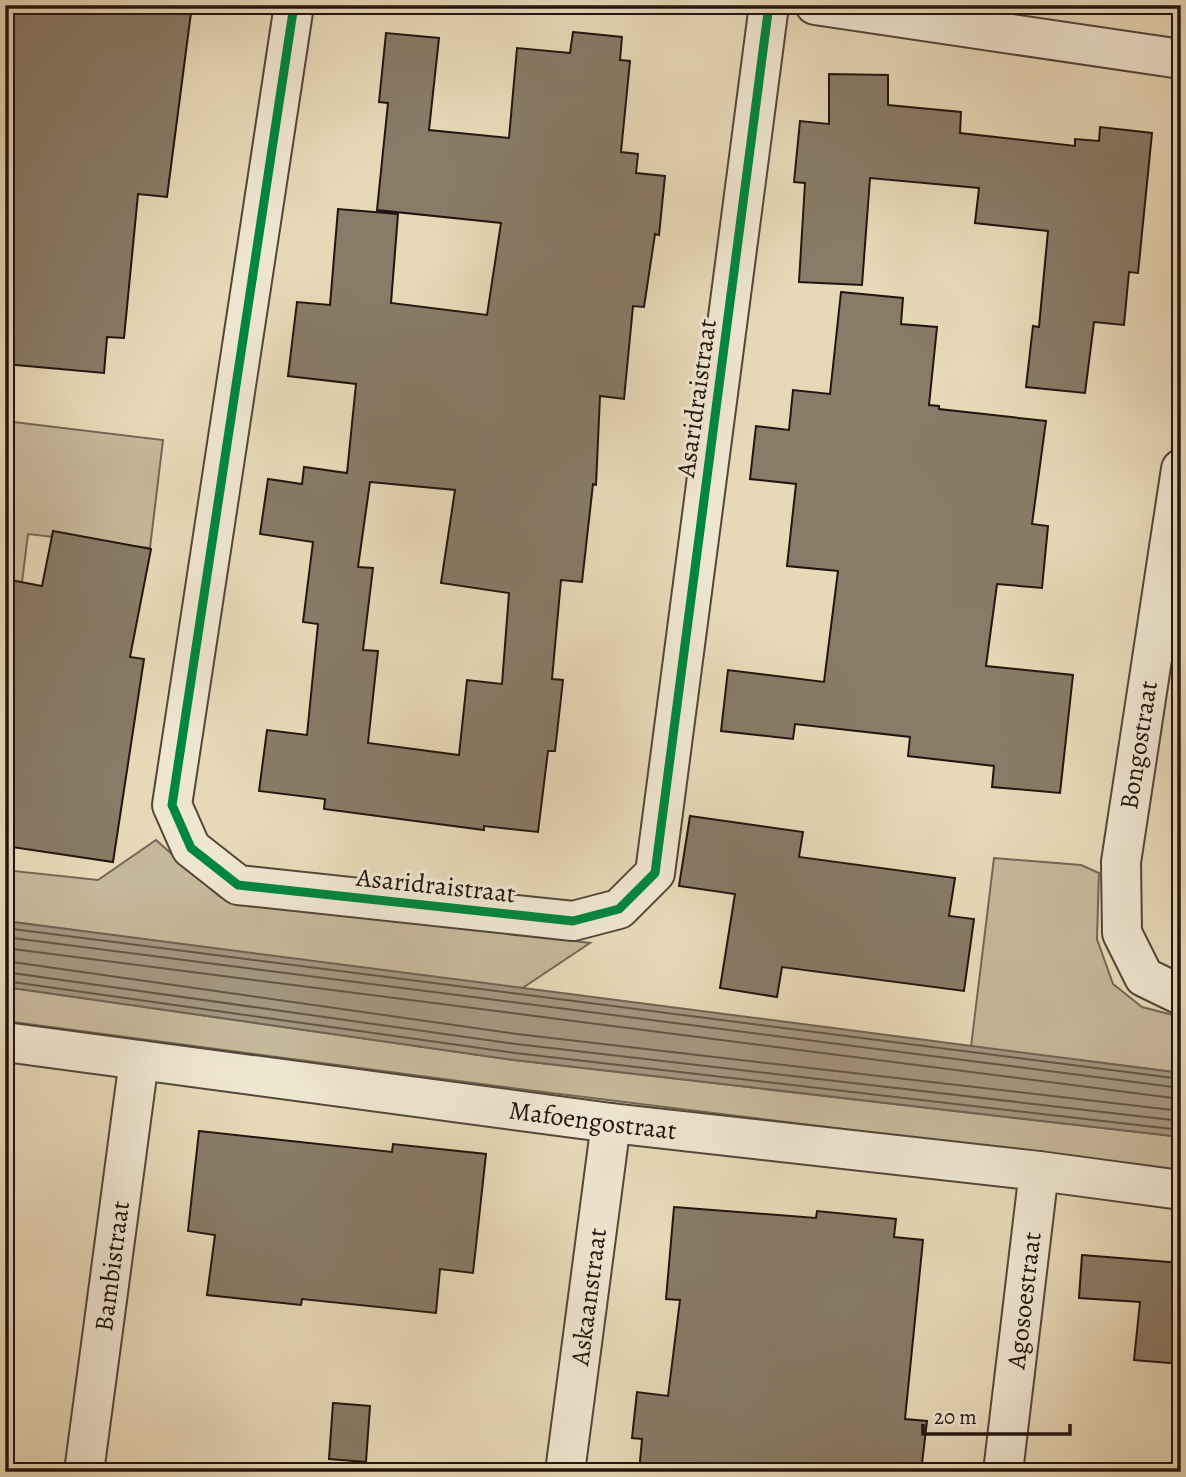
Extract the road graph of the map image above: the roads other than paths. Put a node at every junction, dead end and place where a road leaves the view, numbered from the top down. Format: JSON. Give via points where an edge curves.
{"nodes":[{"id":1,"x":294,"y":5,"type":"edge"},
{"id":2,"x":769,"y":5,"type":"edge"},
{"id":3,"x":815,"y":5,"type":"edge"},
{"id":4,"x":1181,"y":59,"type":"edge"},
{"id":5,"x":1181,"y":469,"type":"edge"},
{"id":6,"x":1181,"y":995,"type":"edge"},
{"id":7,"x":5,"y":1042,"type":"edge"},
{"id":8,"x":139,"y":1060,"type":"junction"},
{"id":9,"x":611,"y":1123,"type":"junction"},
{"id":10,"x":1039,"y":1171,"type":"junction"},
{"id":11,"x":1181,"y":1190,"type":"edge"},
{"id":12,"x":84,"y":1472,"type":"edge"},
{"id":13,"x":565,"y":1472,"type":"edge"},
{"id":14,"x":1003,"y":1472,"type":"edge"}],
"edges":[{"from":1,"to":2,"type":"street","name":"Asaridraistraat","via":[[173,804],[191,848],[238,885],[573,921],[619,908],[655,873]]},
{"from":3,"to":4,"type":"street"},
{"from":5,"to":6,"type":"street","name":"Bongostraat","via":[[1121,862],[1122,933],[1144,977]]},
{"from":7,"to":8,"type":"street","name":"Mafoengostraat"},
{"from":8,"to":9,"type":"street","name":"Mafoengostraat"},
{"from":8,"to":12,"type":"street","name":"Bambistraat"},
{"from":9,"to":10,"type":"street","name":"Mafoengostraat"},
{"from":9,"to":13,"type":"street","name":"Askaanstraat"},
{"from":10,"to":11,"type":"street","name":"Mafoengostraat"},
{"from":10,"to":14,"type":"street","name":"Agosoestraat"}]}
